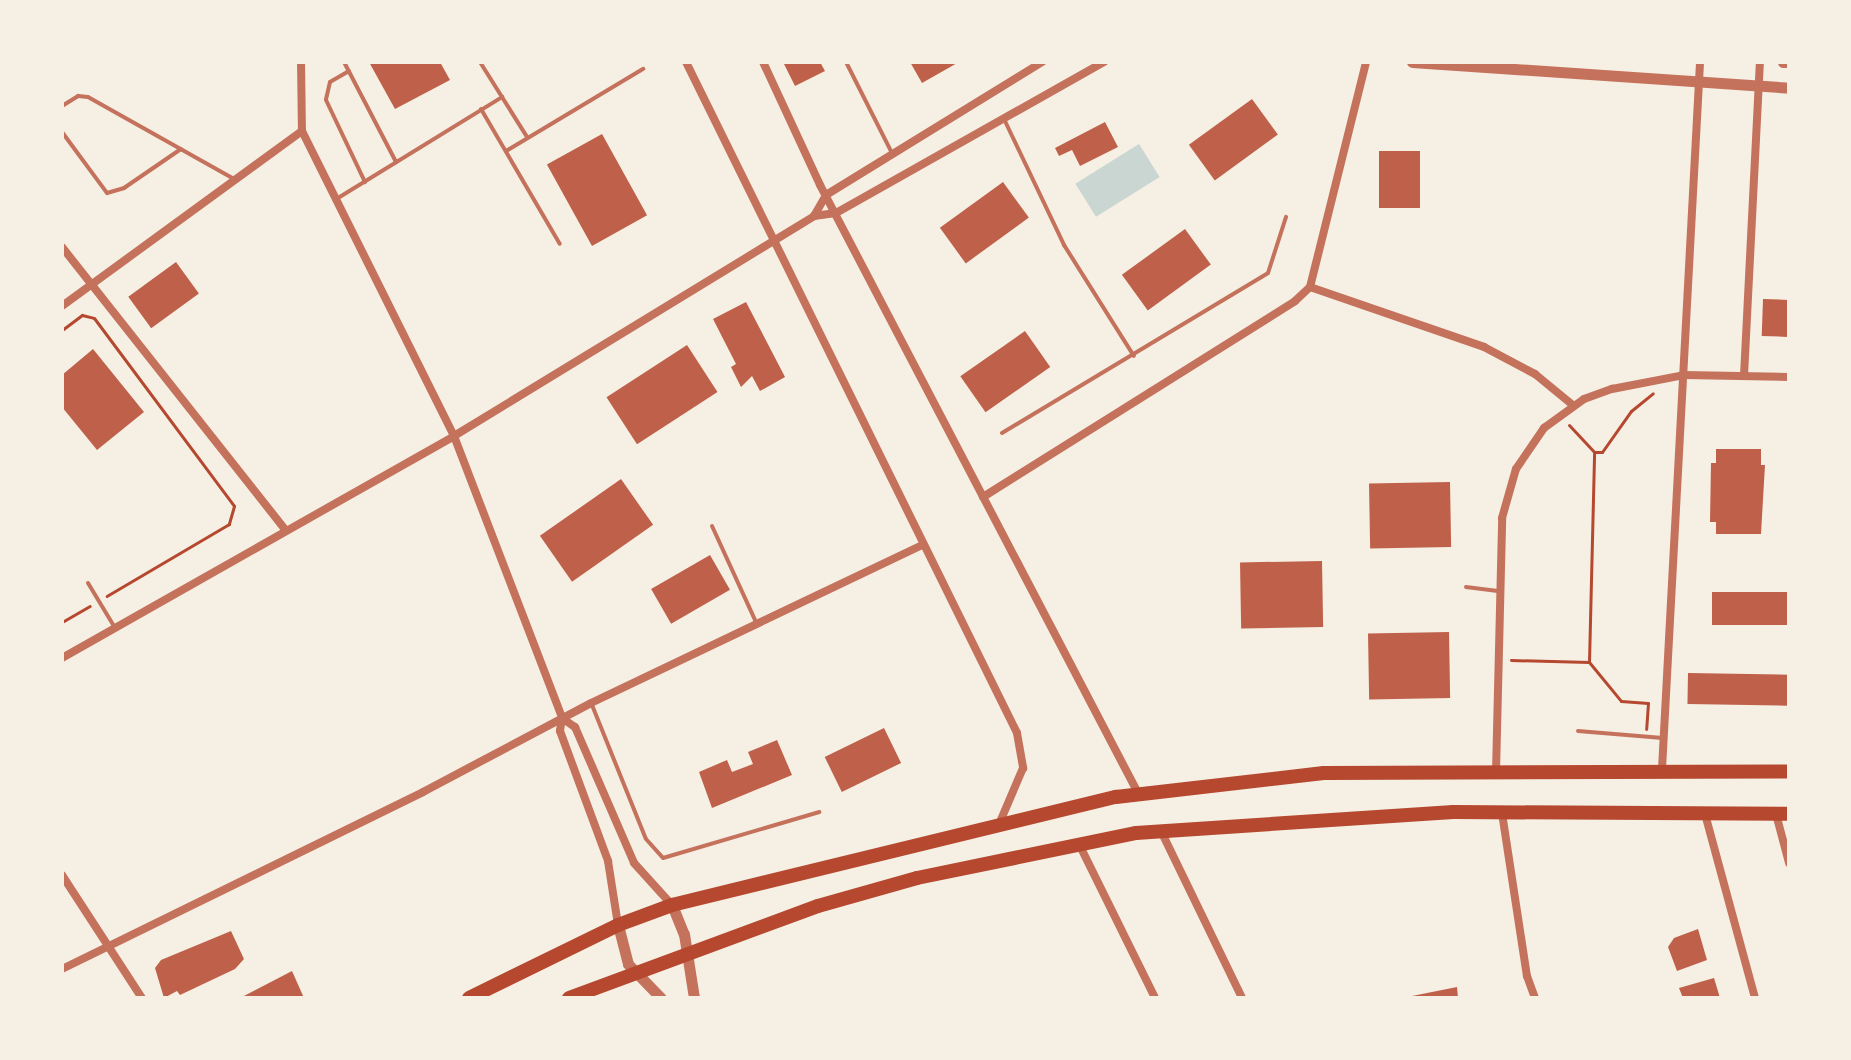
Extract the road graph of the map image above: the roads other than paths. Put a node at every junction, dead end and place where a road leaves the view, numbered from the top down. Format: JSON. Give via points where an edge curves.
{"nodes":[{"id":1,"x":301,"y":62,"type":"edge"},
{"id":2,"x":344,"y":62,"type":"edge"},
{"id":3,"x":480,"y":62,"type":"edge"},
{"id":4,"x":686,"y":62,"type":"edge"},
{"id":5,"x":763,"y":62,"type":"edge"},
{"id":6,"x":846,"y":62,"type":"edge"},
{"id":7,"x":1042,"y":62,"type":"edge"},
{"id":8,"x":1104,"y":62,"type":"edge"},
{"id":9,"x":1366,"y":62,"type":"edge"},
{"id":10,"x":1412,"y":62,"type":"edge"},
{"id":11,"x":1700,"y":62,"type":"edge"},
{"id":12,"x":1760,"y":62,"type":"edge"},
{"id":13,"x":643,"y":69,"type":"dead end"},
{"id":14,"x":349,"y":71,"type":"junction"},
{"id":15,"x":1700,"y":83,"type":"junction"},
{"id":16,"x":1759,"y":86,"type":"junction"},
{"id":17,"x":1789,"y":88,"type":"edge"},
{"id":18,"x":502,"y":97,"type":"junction"},
{"id":19,"x":62,"y":106,"type":"edge"},
{"id":20,"x":481,"y":109,"type":"junction"},
{"id":21,"x":1003,"y":117,"type":"junction"},
{"id":22,"x":302,"y":131,"type":"junction"},
{"id":23,"x":62,"y":132,"type":"edge"},
{"id":24,"x":527,"y":137,"type":"junction"},
{"id":25,"x":181,"y":149,"type":"junction"},
{"id":26,"x":506,"y":151,"type":"junction"},
{"id":27,"x":894,"y":157,"type":"junction"},
{"id":28,"x":396,"y":162,"type":"junction"},
{"id":29,"x":234,"y":179,"type":"junction"},
{"id":30,"x":365,"y":182,"type":"junction"},
{"id":31,"x":826,"y":195,"type":"junction"},
{"id":32,"x":335,"y":200,"type":"junction"},
{"id":33,"x":836,"y":213,"type":"junction"},
{"id":34,"x":814,"y":216,"type":"junction"},
{"id":35,"x":1286,"y":217,"type":"dead end"},
{"id":36,"x":772,"y":240,"type":"junction"},
{"id":37,"x":560,"y":244,"type":"dead end"},
{"id":38,"x":62,"y":247,"type":"edge"},
{"id":39,"x":89,"y":285,"type":"junction"},
{"id":40,"x":1310,"y":287,"type":"junction"},
{"id":41,"x":62,"y":306,"type":"edge"},
{"id":42,"x":1134,"y":356,"type":"junction"},
{"id":43,"x":1684,"y":375,"type":"junction"},
{"id":44,"x":1744,"y":376,"type":"junction"},
{"id":45,"x":1789,"y":377,"type":"edge"},
{"id":46,"x":1574,"y":406,"type":"junction"},
{"id":47,"x":1002,"y":433,"type":"dead end"},
{"id":48,"x":454,"y":436,"type":"junction"},
{"id":49,"x":983,"y":497,"type":"junction"},
{"id":50,"x":712,"y":526,"type":"dead end"},
{"id":51,"x":284,"y":528,"type":"junction"},
{"id":52,"x":922,"y":545,"type":"junction"},
{"id":53,"x":88,"y":583,"type":"dead end"},
{"id":54,"x":1466,"y":587,"type":"dead end"},
{"id":55,"x":1498,"y":591,"type":"junction"},
{"id":56,"x":757,"y":624,"type":"junction"},
{"id":57,"x":115,"y":628,"type":"junction"},
{"id":58,"x":62,"y":658,"type":"edge"},
{"id":59,"x":591,"y":703,"type":"junction"},
{"id":60,"x":562,"y":718,"type":"junction"},
{"id":61,"x":1578,"y":731,"type":"dead end"},
{"id":62,"x":1664,"y":738,"type":"junction"},
{"id":63,"x":1662,"y":769,"type":"junction"},
{"id":64,"x":1789,"y":771,"type":"edge"},
{"id":65,"x":1496,"y":772,"type":"junction"},
{"id":66,"x":1138,"y":793,"type":"junction"},
{"id":67,"x":819,"y":812,"type":"dead end"},
{"id":68,"x":1502,"y":813,"type":"junction"},
{"id":69,"x":1705,"y":814,"type":"junction"},
{"id":70,"x":1782,"y":814,"type":"edge"},
{"id":71,"x":1000,"y":822,"type":"junction"},
{"id":72,"x":1161,"y":830,"type":"junction"},
{"id":73,"x":1078,"y":842,"type":"junction"},
{"id":74,"x":1789,"y":863,"type":"edge"},
{"id":75,"x":62,"y":875,"type":"edge"},
{"id":76,"x":672,"y":905,"type":"junction"},
{"id":77,"x":618,"y":925,"type":"junction"},
{"id":78,"x":111,"y":946,"type":"junction"},
{"id":79,"x":688,"y":954,"type":"junction"},
{"id":80,"x":62,"y":969,"type":"edge"},
{"id":81,"x":636,"y":974,"type":"junction"},
{"id":82,"x":142,"y":998,"type":"edge"},
{"id":83,"x":469,"y":998,"type":"edge"},
{"id":84,"x":569,"y":998,"type":"edge"},
{"id":85,"x":661,"y":998,"type":"edge"},
{"id":86,"x":694,"y":998,"type":"edge"},
{"id":87,"x":1155,"y":998,"type":"edge"},
{"id":88,"x":1242,"y":998,"type":"edge"},
{"id":89,"x":1535,"y":998,"type":"edge"},
{"id":90,"x":1755,"y":998,"type":"edge"}],
"edges":[{"from":1,"to":22,"type":"street"},
{"from":2,"to":14,"type":"lane"},
{"from":3,"to":18,"type":"lane"},
{"from":4,"to":36,"type":"street"},
{"from":5,"to":31,"type":"street"},
{"from":6,"to":27,"type":"lane"},
{"from":7,"to":27,"type":"street"},
{"from":8,"to":21,"type":"street"},
{"from":9,"to":40,"type":"street"},
{"from":10,"to":15,"type":"street"},
{"from":11,"to":15,"type":"street"},
{"from":12,"to":16,"type":"street"},
{"from":13,"to":24,"type":"lane"},
{"from":14,"to":28,"type":"lane"},
{"from":14,"to":30,"type":"lane","via":[[330,82],[326,100]]},
{"from":15,"to":16,"type":"street"},
{"from":15,"to":43,"type":"street"},
{"from":16,"to":17,"type":"street"},
{"from":16,"to":44,"type":"street"},
{"from":18,"to":20,"type":"lane"},
{"from":18,"to":24,"type":"lane"},
{"from":19,"to":25,"type":"lane","via":[[78,96],[88,97]]},
{"from":20,"to":26,"type":"lane"},
{"from":20,"to":28,"type":"lane"},
{"from":21,"to":33,"type":"street"},
{"from":21,"to":42,"type":"lane","via":[[1064,245]]},
{"from":22,"to":29,"type":"street"},
{"from":22,"to":32,"type":"street"},
{"from":23,"to":25,"type":"lane","via":[[107,193],[124,188]]},
{"from":24,"to":26,"type":"lane"},
{"from":25,"to":29,"type":"lane"},
{"from":26,"to":37,"type":"lane"},
{"from":27,"to":31,"type":"street"},
{"from":28,"to":30,"type":"lane"},
{"from":29,"to":39,"type":"street"},
{"from":30,"to":32,"type":"lane"},
{"from":31,"to":33,"type":"street"},
{"from":31,"to":34,"type":"street"},
{"from":32,"to":48,"type":"street"},
{"from":33,"to":34,"type":"street"},
{"from":33,"to":49,"type":"street"},
{"from":34,"to":36,"type":"street"},
{"from":35,"to":42,"type":"lane","via":[[1268,273]]},
{"from":36,"to":48,"type":"street"},
{"from":36,"to":52,"type":"street"},
{"from":38,"to":39,"type":"street"},
{"from":39,"to":41,"type":"street"},
{"from":39,"to":51,"type":"street"},
{"from":40,"to":46,"type":"street","via":[[1484,347],[1535,374]]},
{"from":40,"to":49,"type":"street"},
{"from":42,"to":47,"type":"lane"},
{"from":43,"to":44,"type":"street"},
{"from":43,"to":46,"type":"street","via":[[1612,389]]},
{"from":43,"to":62,"type":"street"},
{"from":44,"to":45,"type":"street"},
{"from":46,"to":55,"type":"street","via":[[1544,428],[1516,469],[1502,518]]},
{"from":48,"to":51,"type":"street"},
{"from":48,"to":60,"type":"street"},
{"from":49,"to":66,"type":"street","via":[[1108,745]]},
{"from":50,"to":56,"type":"lane"},
{"from":51,"to":57,"type":"street"},
{"from":52,"to":56,"type":"street"},
{"from":52,"to":71,"type":"street","via":[[1017,733],[1023,768]]},
{"from":53,"to":57,"type":"lane"},
{"from":54,"to":55,"type":"lane"},
{"from":55,"to":65,"type":"street"},
{"from":56,"to":59,"type":"street"},
{"from":57,"to":58,"type":"street"},
{"from":59,"to":60,"type":"street"},
{"from":59,"to":67,"type":"lane","via":[[646,839],[663,858]]},
{"from":60,"to":76,"type":"street","via":[[575,727],[634,863]]},
{"from":60,"to":77,"type":"street","via":[[560,731],[608,861]]},
{"from":60,"to":78,"type":"street"},
{"from":61,"to":62,"type":"lane"},
{"from":62,"to":63,"type":"street"},
{"from":63,"to":64,"type":"main road"},
{"from":63,"to":65,"type":"main road"},
{"from":65,"to":66,"type":"main road","via":[[1324,773]]},
{"from":66,"to":71,"type":"main road"},
{"from":68,"to":69,"type":"main road"},
{"from":68,"to":72,"type":"main road"},
{"from":68,"to":89,"type":"street","via":[[1527,976]]},
{"from":69,"to":70,"type":"main road"},
{"from":69,"to":90,"type":"street"},
{"from":70,"to":74,"type":"street"},
{"from":71,"to":76,"type":"main road"},
{"from":72,"to":73,"type":"main road"},
{"from":72,"to":88,"type":"street"},
{"from":73,"to":79,"type":"main road","via":[[818,906]]},
{"from":73,"to":87,"type":"street"},
{"from":75,"to":78,"type":"street"},
{"from":76,"to":77,"type":"main road"},
{"from":76,"to":79,"type":"street"},
{"from":77,"to":81,"type":"street"},
{"from":77,"to":83,"type":"main road"},
{"from":78,"to":80,"type":"street"},
{"from":78,"to":82,"type":"street"},
{"from":79,"to":81,"type":"main road"},
{"from":79,"to":86,"type":"street"},
{"from":81,"to":84,"type":"main road"},
{"from":81,"to":85,"type":"street"}]}
